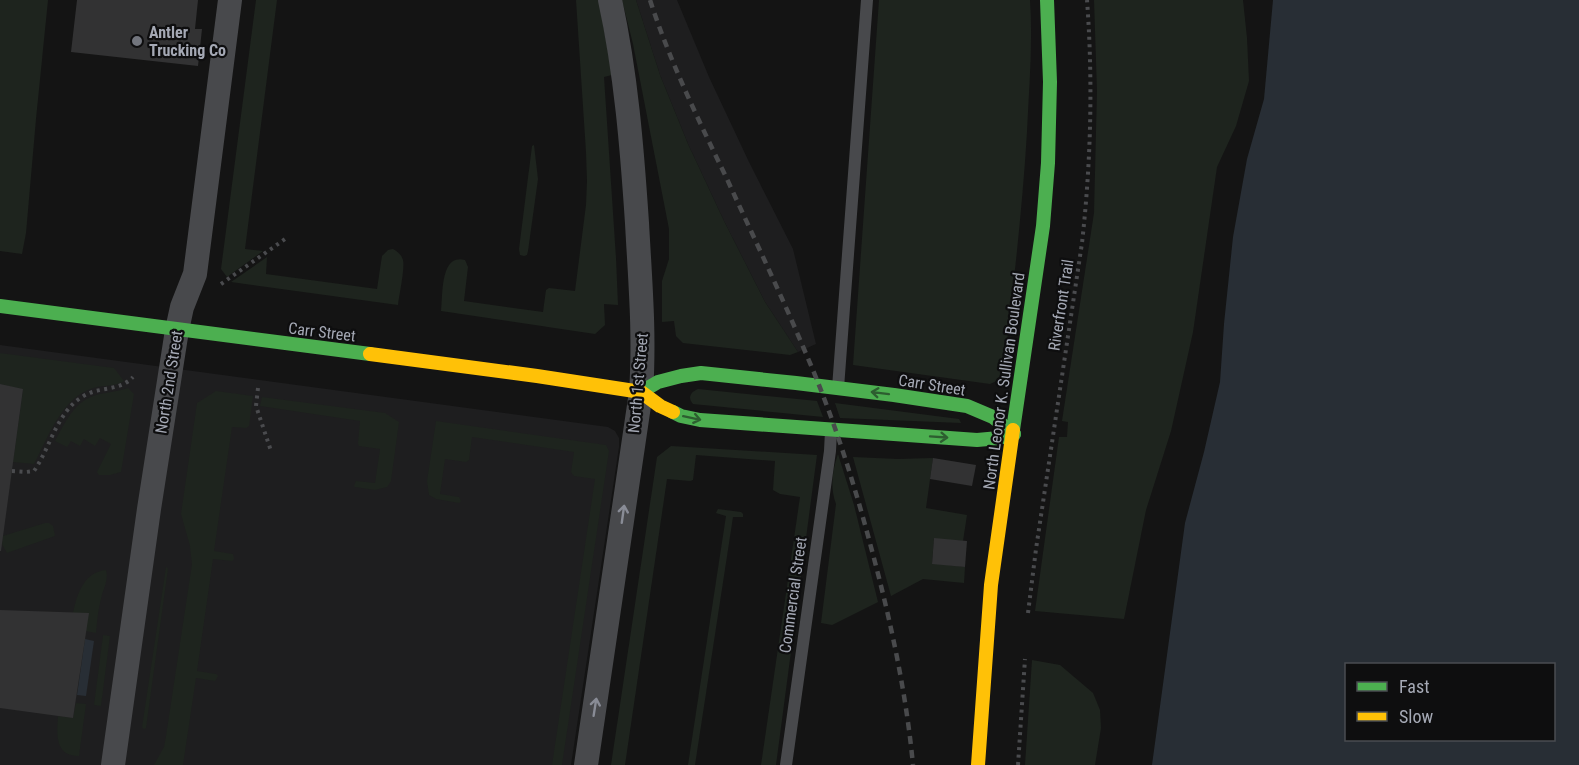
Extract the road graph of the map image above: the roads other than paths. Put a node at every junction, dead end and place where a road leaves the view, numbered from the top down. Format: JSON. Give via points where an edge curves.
{"nodes":[{"id":1,"x":230,"y":0,"type":"edge"},
{"id":2,"x":610,"y":0,"type":"edge"},
{"id":3,"x":867,"y":0,"type":"edge"},
{"id":4,"x":1047,"y":0,"type":"edge"},
{"id":5,"x":0,"y":306,"type":"edge"},
{"id":6,"x":177,"y":330,"type":"junction"},
{"id":7,"x":838,"y":388,"type":"junction"},
{"id":8,"x":641,"y":392,"type":"junction"},
{"id":9,"x":832,"y":429,"type":"junction"},
{"id":10,"x":1014,"y":434,"type":"junction"},
{"id":11,"x":113,"y":765,"type":"edge"},
{"id":12,"x":586,"y":765,"type":"edge"},
{"id":13,"x":786,"y":765,"type":"edge"},
{"id":14,"x":978,"y":765,"type":"edge"}],
"edges":[{"from":1,"to":6,"type":"street","name":"North 2nd Street","via":[[195,274]]},
{"from":2,"to":8,"type":"street","name":"North 1st Street","via":[[633,165],[642,306]]},
{"from":3,"to":7,"type":"lane"},
{"from":4,"to":10,"type":"street","name":"North Leonor K. Sullivan Boulevard","via":[[1048,163]]},
{"from":5,"to":6,"type":"street","name":"Carr Street"},
{"from":6,"to":8,"type":"street","name":"Carr Street"},
{"from":6,"to":11,"type":"street","name":"North 2nd Street"},
{"from":7,"to":8,"type":"street","name":"Carr Street","via":[[701,373],[658,382]]},
{"from":10,"to":7,"type":"street","name":"Carr Street","one_way":true,"via":[[993,417],[967,406]]},
{"from":8,"to":9,"type":"street","name":"Carr Street","one_way":true,"via":[[681,416],[700,420]]},
{"from":12,"to":8,"type":"street","name":"North 1st Street","one_way":true},
{"from":9,"to":10,"type":"street","name":"Carr Street","one_way":true,"via":[[977,440]]},
{"from":9,"to":13,"type":"lane","name":"Commercial Street"},
{"from":10,"to":14,"type":"street","name":"North Leonor K. Sullivan Boulevard","via":[[992,585]]}]}
